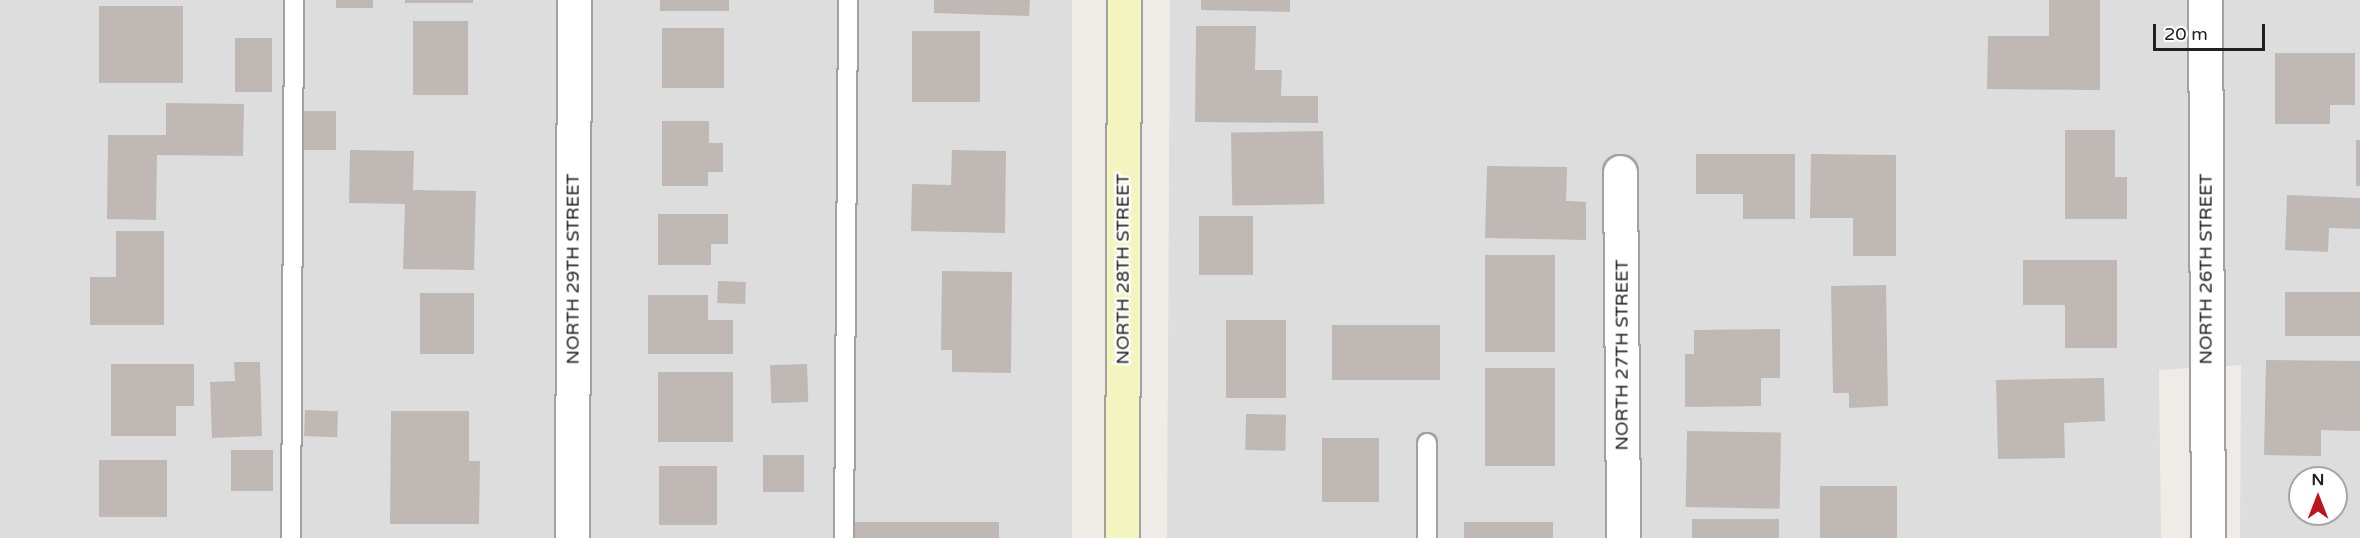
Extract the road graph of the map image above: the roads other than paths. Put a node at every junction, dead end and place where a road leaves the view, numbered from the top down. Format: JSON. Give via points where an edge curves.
{"nodes":[{"id":1,"x":294,"y":0,"type":"edge"},
{"id":2,"x":574,"y":0,"type":"edge"},
{"id":3,"x":848,"y":0,"type":"edge"},
{"id":4,"x":1124,"y":0,"type":"edge"},
{"id":5,"x":2205,"y":0,"type":"edge"},
{"id":6,"x":1620,"y":172,"type":"dead end"},
{"id":7,"x":1427,"y":443,"type":"dead end"},
{"id":8,"x":291,"y":538,"type":"edge"},
{"id":9,"x":572,"y":538,"type":"edge"},
{"id":10,"x":844,"y":538,"type":"edge"},
{"id":11,"x":1122,"y":538,"type":"edge"},
{"id":12,"x":1427,"y":538,"type":"edge"},
{"id":13,"x":1623,"y":538,"type":"edge"},
{"id":14,"x":2208,"y":538,"type":"edge"}],
"edges":[{"from":1,"to":8,"type":"lane"},
{"from":2,"to":9,"type":"street","name":"NORTH 29TH STREET"},
{"from":3,"to":10,"type":"lane"},
{"from":4,"to":11,"type":"street","name":"NORTH 28TH STREET"},
{"from":5,"to":14,"type":"street","name":"NORTH 26TH STREET"},
{"from":6,"to":13,"type":"street","name":"NORTH 27TH STREET"},
{"from":7,"to":12,"type":"lane"}]}
